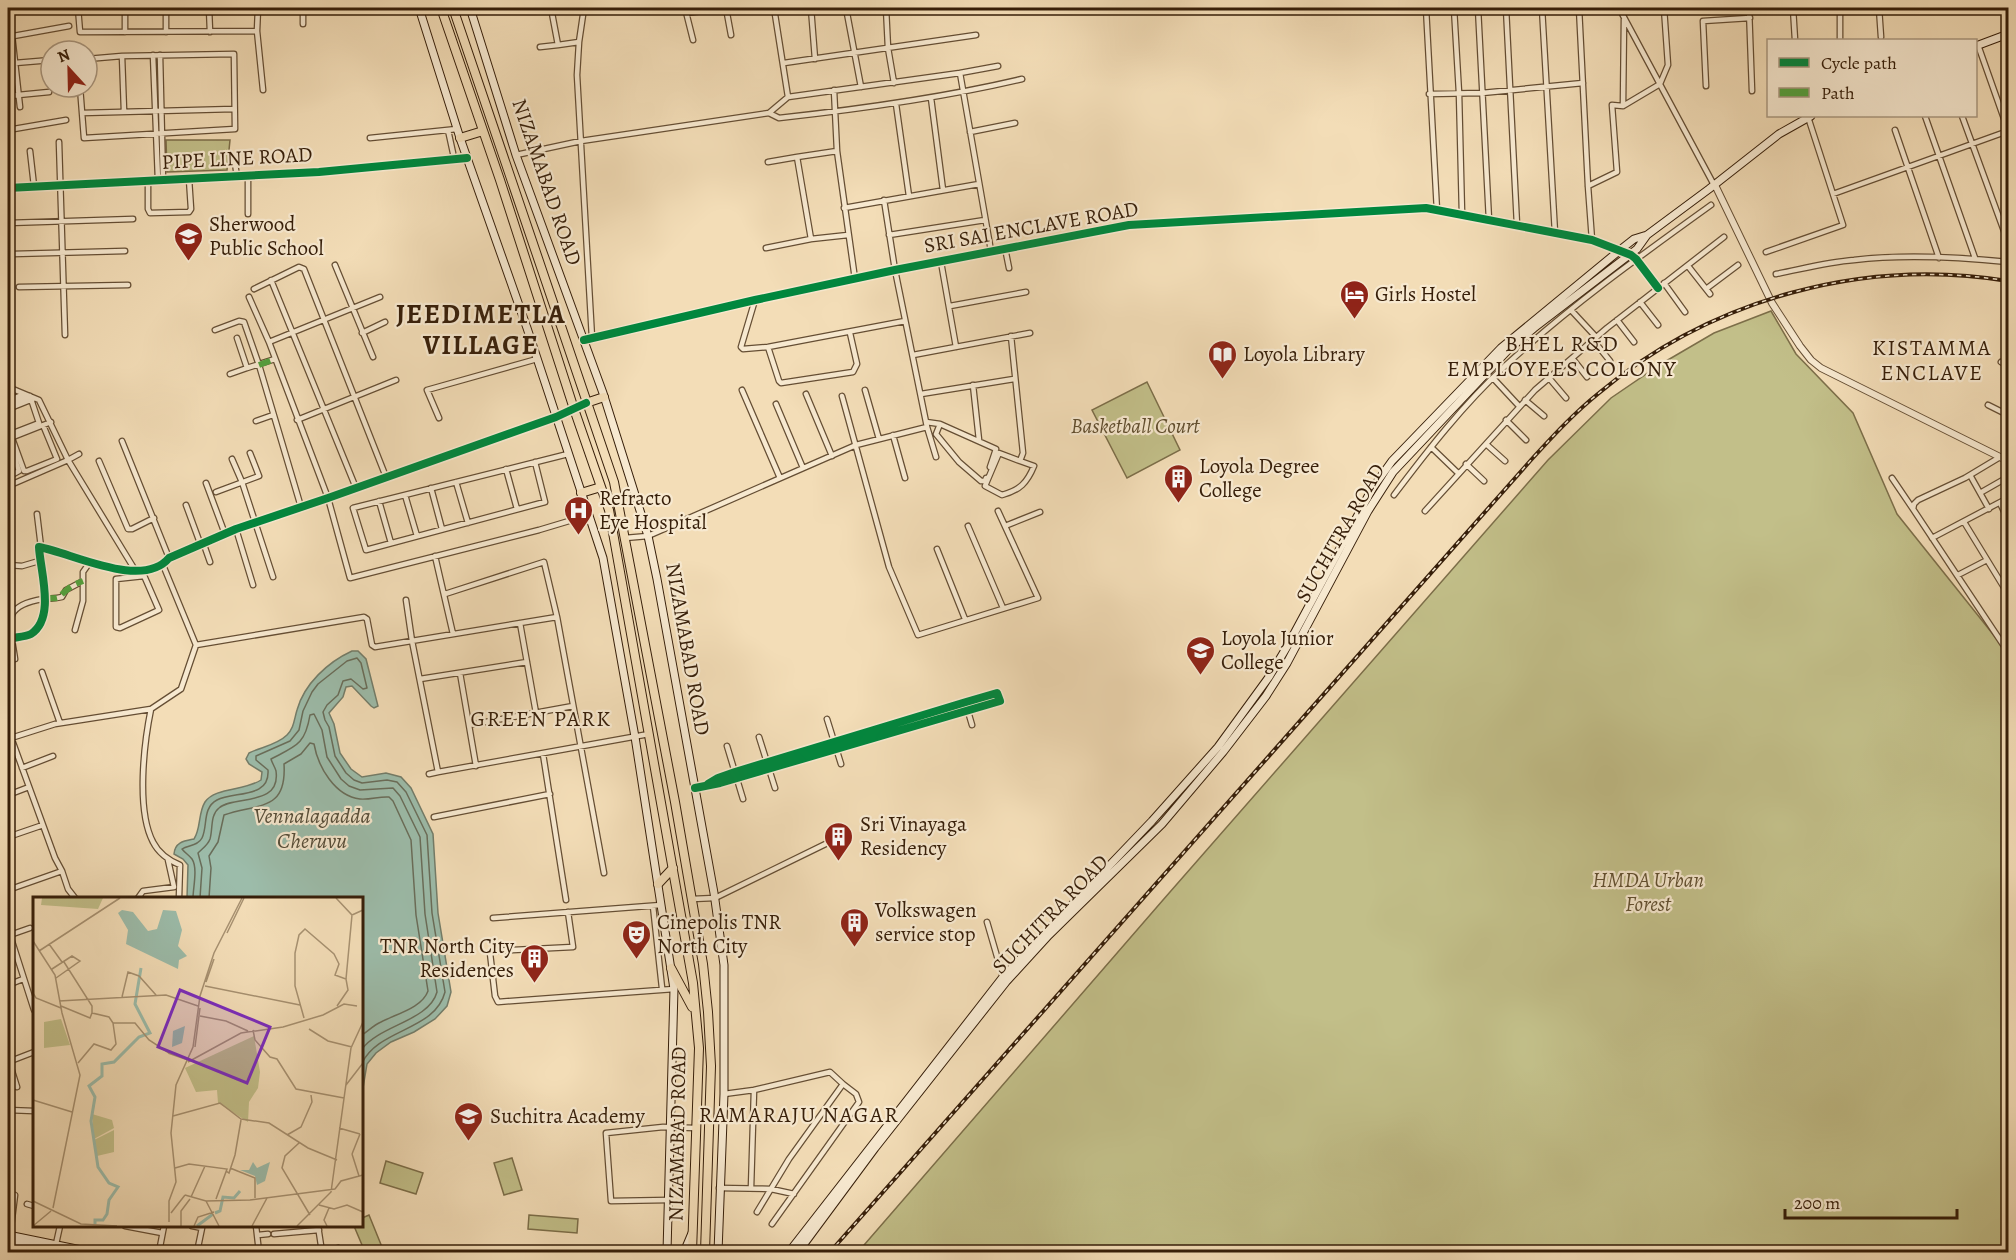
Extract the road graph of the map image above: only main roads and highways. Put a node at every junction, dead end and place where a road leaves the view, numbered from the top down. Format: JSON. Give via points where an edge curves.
{"nodes":[{"id":1,"x":419,"y":8,"type":"edge"},
{"id":2,"x":441,"y":8,"type":"edge"},
{"id":3,"x":453,"y":8,"type":"edge"},
{"id":4,"x":471,"y":10,"type":"edge"},
{"id":5,"x":2008,"y":34,"type":"edge"},
{"id":6,"x":464,"y":40,"type":"junction"},
{"id":7,"x":453,"y":44,"type":"junction"},
{"id":8,"x":1977,"y":45,"type":"edge"},
{"id":9,"x":1805,"y":117,"type":"edge"},
{"id":10,"x":483,"y":131,"type":"junction"},
{"id":11,"x":459,"y":133,"type":"junction"},
{"id":12,"x":1647,"y":235,"type":"junction"},
{"id":13,"x":604,"y":397,"type":"junction"},
{"id":14,"x":586,"y":404,"type":"junction"},
{"id":15,"x":601,"y":487,"type":"junction"},
{"id":16,"x":581,"y":493,"type":"junction"},
{"id":17,"x":1366,"y":510,"type":"junction"},
{"id":18,"x":656,"y":703,"type":"junction"},
{"id":19,"x":644,"y":705,"type":"junction"},
{"id":20,"x":1128,"y":852,"type":"junction"},
{"id":21,"x":673,"y":868,"type":"junction"},
{"id":22,"x":658,"y":884,"type":"junction"},
{"id":23,"x":671,"y":968,"type":"junction"},
{"id":24,"x":695,"y":1012,"type":"junction"},
{"id":25,"x":693,"y":1210,"type":"junction"},
{"id":26,"x":706,"y":1211,"type":"junction"},
{"id":27,"x":693,"y":1231,"type":"junction"},
{"id":28,"x":8,"y":1237,"type":"edge"},
{"id":29,"x":47,"y":1251,"type":"edge"},
{"id":30,"x":66,"y":1252,"type":"edge"},
{"id":31,"x":91,"y":1252,"type":"edge"},
{"id":32,"x":667,"y":1252,"type":"edge"},
{"id":33,"x":684,"y":1252,"type":"edge"},
{"id":34,"x":692,"y":1252,"type":"edge"},
{"id":35,"x":705,"y":1252,"type":"edge"},
{"id":36,"x":718,"y":1252,"type":"edge"},
{"id":37,"x":789,"y":1252,"type":"edge"},
{"id":38,"x":798,"y":1252,"type":"edge"}],
"edges":[{"from":1,"to":11,"type":"main road","name":"NIZAMABAD ROAD"},
{"from":2,"to":7,"type":"highway","name":"NIZAMABAD ROAD"},
{"from":3,"to":6,"type":"highway","name":"NIZAMABAD ROAD"},
{"from":4,"to":13,"type":"main road","name":"NIZAMABAD ROAD","via":[[516,155],[588,339]]},
{"from":5,"to":8,"type":"main road"},
{"from":6,"to":7,"type":"highway"},
{"from":6,"to":14,"type":"highway","name":"NIZAMABAD ROAD"},
{"from":7,"to":10,"type":"highway","name":"NIZAMABAD ROAD"},
{"from":9,"to":12,"type":"main road"},
{"from":10,"to":11,"type":"highway"},
{"from":10,"to":15,"type":"highway","name":"NIZAMABAD ROAD"},
{"from":11,"to":16,"type":"main road","name":"NIZAMABAD ROAD"},
{"from":12,"to":17,"type":"main road","name":"SUCHITRA ROAD","via":[[1634,257],[1508,350],[1399,464]]},
{"from":12,"to":17,"type":"main road","name":"SUCHITRA ROAD","via":[[1634,239],[1501,348],[1392,460],[1377,482]]},
{"from":13,"to":14,"type":"highway"},
{"from":13,"to":36,"type":"main road","name":"NIZAMABAD ROAD","via":[[648,536],[724,965]]},
{"from":14,"to":18,"type":"highway","name":"NIZAMABAD ROAD","via":[[614,482]]},
{"from":15,"to":16,"type":"highway"},
{"from":15,"to":19,"type":"highway","name":"NIZAMABAD ROAD","via":[[609,510]]},
{"from":16,"to":22,"type":"main road","name":"NIZAMABAD ROAD","via":[[603,558]]},
{"from":17,"to":20,"type":"main road","name":"SUCHITRA ROAD","via":[[1266,696],[1162,824]]},
{"from":18,"to":19,"type":"highway"},
{"from":18,"to":26,"type":"highway","name":"NIZAMABAD ROAD","via":[[703,964],[708,1012],[711,1066]]},
{"from":19,"to":21,"type":"highway","name":"NIZAMABAD ROAD"},
{"from":20,"to":37,"type":"main road","name":"SUCHITRA ROAD","via":[[1003,977]]},
{"from":20,"to":38,"type":"main road","name":"SUCHITRA ROAD","via":[[994,996]]},
{"from":21,"to":22,"type":"highway"},
{"from":21,"to":24,"type":"highway","name":"NIZAMABAD ROAD"},
{"from":22,"to":23,"type":"main road","name":"NIZAMABAD ROAD","via":[[657,905]]},
{"from":23,"to":24,"type":"highway"},
{"from":23,"to":32,"type":"main road","name":"NIZAMABAD ROAD","via":[[674,989]]},
{"from":24,"to":25,"type":"highway","name":"NIZAMABAD ROAD","via":[[699,1048]]},
{"from":25,"to":26,"type":"highway"},
{"from":25,"to":27,"type":"highway","name":"NIZAMABAD ROAD"},
{"from":26,"to":35,"type":"highway","name":"NIZAMABAD ROAD"},
{"from":27,"to":33,"type":"main road"},
{"from":27,"to":34,"type":"highway","name":"NIZAMABAD ROAD"},
{"from":28,"to":29,"type":"main road"},
{"from":28,"to":31,"type":"main road"},
{"from":29,"to":30,"type":"main road"}]}
